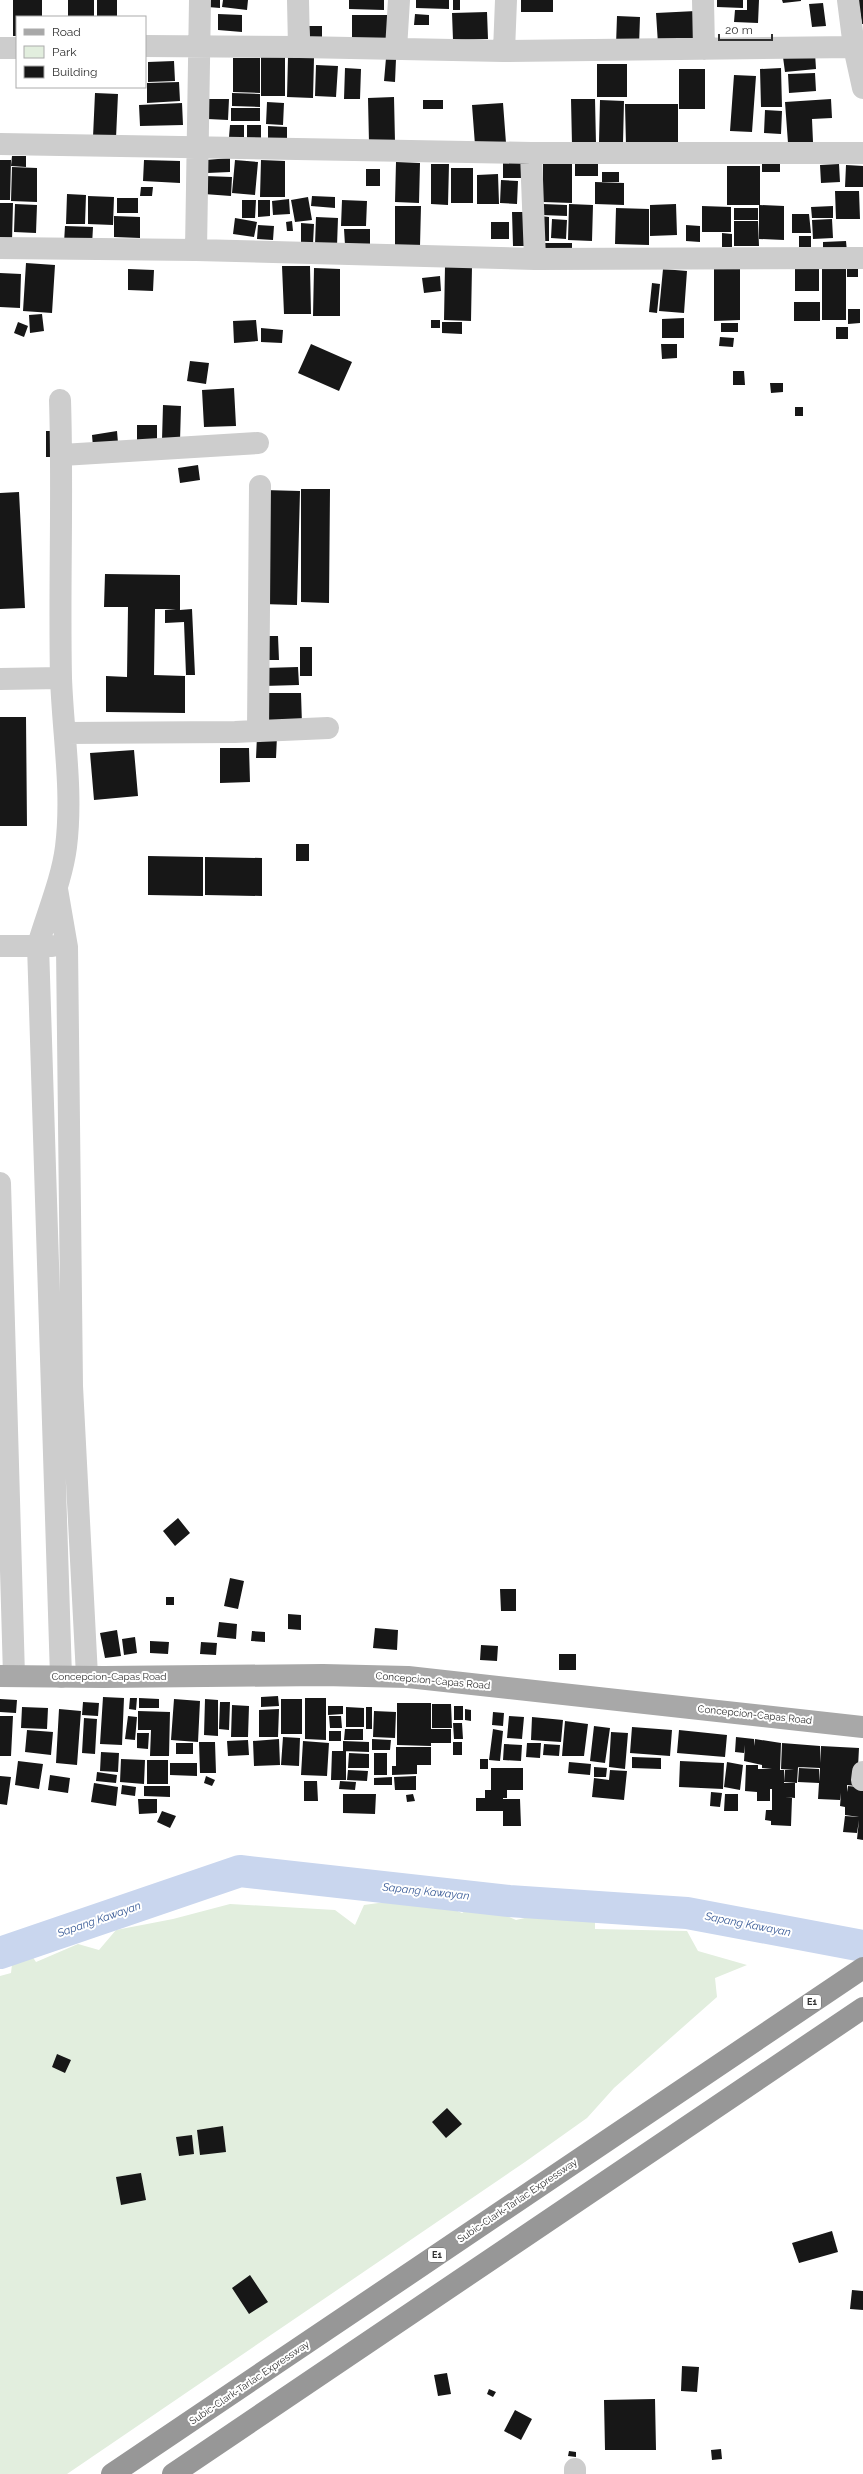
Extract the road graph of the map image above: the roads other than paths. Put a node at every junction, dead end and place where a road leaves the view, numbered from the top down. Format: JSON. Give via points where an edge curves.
{"nodes":[{"id":1,"x":200,"y":0,"type":"edge"},
{"id":2,"x":298,"y":0,"type":"edge"},
{"id":3,"x":399,"y":0,"type":"edge"},
{"id":4,"x":506,"y":0,"type":"edge"},
{"id":5,"x":703,"y":0,"type":"edge"},
{"id":6,"x":848,"y":0,"type":"edge"},
{"id":7,"x":199,"y":45,"type":"junction"},
{"id":8,"x":146,"y":46,"type":"edge"},
{"id":9,"x":299,"y":47,"type":"junction"},
{"id":10,"x":854,"y":47,"type":"junction"},
{"id":11,"x":0,"y":48,"type":"edge"},
{"id":12,"x":16,"y":48,"type":"edge"},
{"id":13,"x":704,"y":48,"type":"junction"},
{"id":14,"x":396,"y":49,"type":"junction"},
{"id":15,"x":504,"y":52,"type":"junction"},
{"id":16,"x":863,"y":88,"type":"edge"},
{"id":17,"x":0,"y":144,"type":"edge"},
{"id":18,"x":197,"y":146,"type":"junction"},
{"id":19,"x":531,"y":153,"type":"junction"},
{"id":20,"x":863,"y":153,"type":"edge"},
{"id":21,"x":0,"y":248,"type":"edge"},
{"id":22,"x":196,"y":250,"type":"junction"},
{"id":23,"x":863,"y":258,"type":"edge"},
{"id":24,"x":535,"y":259,"type":"junction"},
{"id":25,"x":60,"y":400,"type":"dead end"},
{"id":26,"x":258,"y":443,"type":"dead end"},
{"id":27,"x":62,"y":455,"type":"junction"},
{"id":28,"x":260,"y":486,"type":"dead end"},
{"id":29,"x":62,"y":678,"type":"junction"},
{"id":30,"x":0,"y":679,"type":"edge"},
{"id":31,"x":328,"y":728,"type":"dead end"},
{"id":32,"x":258,"y":731,"type":"junction"},
{"id":33,"x":65,"y":733,"type":"junction"},
{"id":34,"x":56,"y":884,"type":"junction"},
{"id":35,"x":38,"y":945,"type":"junction"},
{"id":36,"x":0,"y":946,"type":"edge"},
{"id":37,"x":67,"y":947,"type":"junction"},
{"id":38,"x":0,"y":1183,"type":"edge"},
{"id":39,"x":5,"y":1555,"type":"edge"},
{"id":40,"x":7,"y":1676,"type":"edge"},
{"id":41,"x":87,"y":1676,"type":"junction"},
{"id":42,"x":62,"y":1677,"type":"junction"},
{"id":43,"x":863,"y":1727,"type":"edge"},
{"id":44,"x":863,"y":1740,"type":"edge"},
{"id":45,"x":863,"y":1968,"type":"edge"},
{"id":46,"x":863,"y":2008,"type":"edge"},
{"id":47,"x":112,"y":2474,"type":"edge"},
{"id":48,"x":173,"y":2474,"type":"edge"}],
"edges":[{"from":1,"to":7,"type":"street"},
{"from":2,"to":9,"type":"street"},
{"from":3,"to":14,"type":"street"},
{"from":4,"to":15,"type":"street"},
{"from":5,"to":13,"type":"street"},
{"from":6,"to":10,"type":"street"},
{"from":7,"to":8,"type":"street"},
{"from":7,"to":9,"type":"street"},
{"from":7,"to":18,"type":"street"},
{"from":9,"to":14,"type":"street"},
{"from":10,"to":13,"type":"street"},
{"from":10,"to":16,"type":"street"},
{"from":11,"to":12,"type":"street"},
{"from":13,"to":15,"type":"street"},
{"from":14,"to":15,"type":"street"},
{"from":17,"to":18,"type":"street"},
{"from":18,"to":19,"type":"street"},
{"from":18,"to":22,"type":"street"},
{"from":19,"to":20,"type":"street"},
{"from":19,"to":24,"type":"street"},
{"from":21,"to":22,"type":"street"},
{"from":22,"to":24,"type":"street"},
{"from":23,"to":24,"type":"street"},
{"from":25,"to":27,"type":"street"},
{"from":26,"to":27,"type":"street"},
{"from":27,"to":29,"type":"street"},
{"from":28,"to":32,"type":"street"},
{"from":29,"to":30,"type":"street"},
{"from":29,"to":33,"type":"street"},
{"from":31,"to":32,"type":"street"},
{"from":32,"to":33,"type":"street"},
{"from":33,"to":34,"type":"street","via":[[68,789],[66,846],[62,870]]},
{"from":34,"to":35,"type":"street"},
{"from":34,"to":37,"type":"street"},
{"from":35,"to":36,"type":"street"},
{"from":35,"to":37,"type":"street"},
{"from":35,"to":42,"type":"street"},
{"from":37,"to":41,"type":"street","via":[[72,1386]]},
{"from":38,"to":39,"type":"street"},
{"from":39,"to":40,"type":"street"},
{"from":40,"to":42,"type":"main road","name":"Concepcion-Capas Road"},
{"from":41,"to":42,"type":"main road","name":"Concepcion-Capas Road"},
{"from":41,"to":43,"type":"main road","name":"Concepcion-Capas Road","via":[[408,1677]]},
{"from":43,"to":44,"type":"street"},
{"from":45,"to":47,"type":"highway","name":"Subic-Clark-Tarlac Expressway","number":"E1"},
{"from":46,"to":48,"type":"highway"}]}
